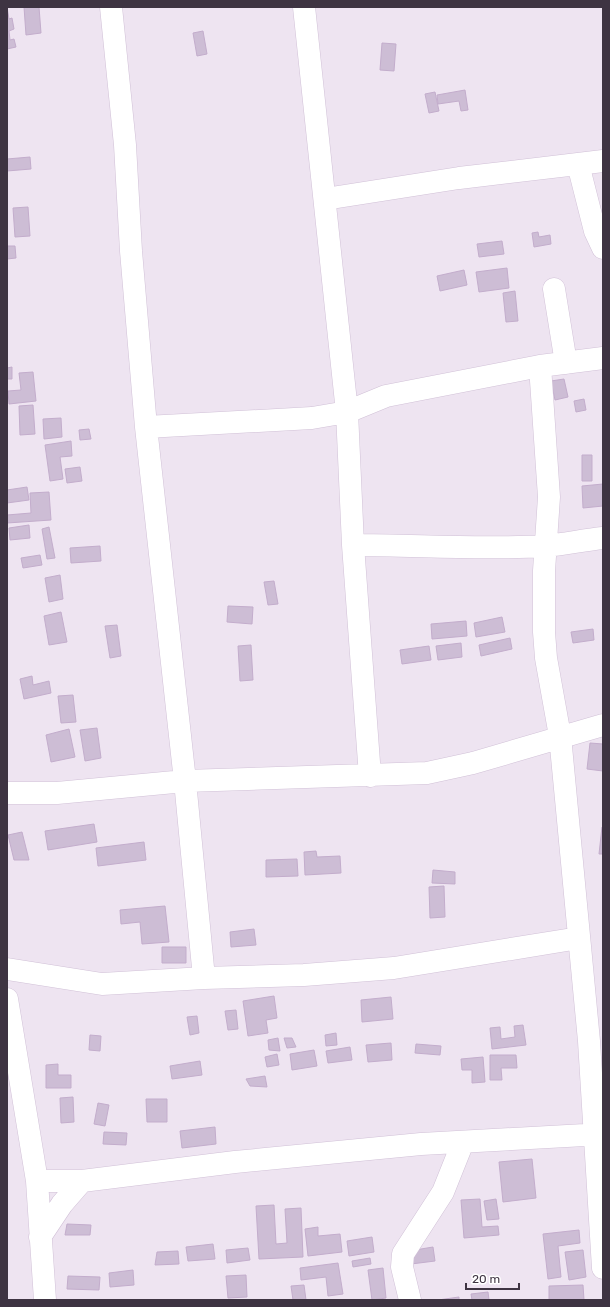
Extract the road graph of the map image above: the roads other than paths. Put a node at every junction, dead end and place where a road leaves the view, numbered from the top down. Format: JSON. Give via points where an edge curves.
{"nodes":[{"id":1,"x":111,"y":7,"type":"edge"},
{"id":2,"x":304,"y":7,"type":"edge"},
{"id":3,"x":603,"y":161,"type":"edge"},
{"id":4,"x":578,"y":164,"type":"junction"},
{"id":5,"x":325,"y":199,"type":"junction"},
{"id":6,"x":603,"y":248,"type":"edge"},
{"id":7,"x":554,"y":289,"type":"dead end"},
{"id":8,"x":603,"y":358,"type":"edge"},
{"id":9,"x":566,"y":363,"type":"junction"},
{"id":10,"x":540,"y":366,"type":"junction"},
{"id":11,"x":346,"y":412,"type":"junction"},
{"id":12,"x":146,"y":427,"type":"junction"},
{"id":13,"x":603,"y":538,"type":"edge"},
{"id":14,"x":353,"y":545,"type":"junction"},
{"id":15,"x":546,"y":546,"type":"junction"},
{"id":16,"x":603,"y":725,"type":"edge"},
{"id":17,"x":560,"y":736,"type":"junction"},
{"id":18,"x":370,"y":776,"type":"junction"},
{"id":19,"x":185,"y":781,"type":"junction"},
{"id":20,"x":7,"y":793,"type":"edge"},
{"id":21,"x":579,"y":938,"type":"junction"},
{"id":22,"x":7,"y":969,"type":"edge"},
{"id":23,"x":204,"y":978,"type":"junction"},
{"id":24,"x":7,"y":999,"type":"edge"},
{"id":25,"x":599,"y":1134,"type":"edge"},
{"id":26,"x":463,"y":1142,"type":"junction"},
{"id":27,"x":38,"y":1181,"type":"junction"},
{"id":28,"x":82,"y":1181,"type":"junction"},
{"id":29,"x":40,"y":1236,"type":"junction"},
{"id":30,"x":603,"y":1268,"type":"edge"},
{"id":31,"x":44,"y":1300,"type":"edge"},
{"id":32,"x":410,"y":1300,"type":"edge"}],
"edges":[{"from":1,"to":12,"type":"street"},
{"from":2,"to":5,"type":"street"},
{"from":3,"to":4,"type":"street"},
{"from":4,"to":5,"type":"street","via":[[459,178]]},
{"from":4,"to":6,"type":"street","via":[[595,231]]},
{"from":5,"to":11,"type":"street"},
{"from":7,"to":9,"type":"street"},
{"from":8,"to":9,"type":"street"},
{"from":9,"to":10,"type":"street"},
{"from":10,"to":11,"type":"street","via":[[386,396]]},
{"from":10,"to":15,"type":"street","via":[[549,497]]},
{"from":11,"to":12,"type":"street","via":[[312,418]]},
{"from":11,"to":14,"type":"street"},
{"from":12,"to":19,"type":"street"},
{"from":13,"to":15,"type":"street"},
{"from":14,"to":15,"type":"street","via":[[465,548]]},
{"from":14,"to":18,"type":"street"},
{"from":15,"to":17,"type":"street","via":[[546,658]]},
{"from":16,"to":17,"type":"street"},
{"from":17,"to":18,"type":"street","via":[[473,763],[427,773]]},
{"from":17,"to":21,"type":"street"},
{"from":18,"to":19,"type":"street"},
{"from":19,"to":20,"type":"street","via":[[57,793]]},
{"from":19,"to":23,"type":"street"},
{"from":21,"to":23,"type":"street","via":[[394,968],[304,975]]},
{"from":21,"to":25,"type":"street"},
{"from":22,"to":23,"type":"street","via":[[102,984]]},
{"from":24,"to":27,"type":"street"},
{"from":25,"to":26,"type":"street"},
{"from":25,"to":30,"type":"street"},
{"from":26,"to":28,"type":"street","via":[[235,1162]]},
{"from":26,"to":32,"type":"street","via":[[443,1192],[403,1254],[402,1266]]},
{"from":27,"to":28,"type":"street"},
{"from":27,"to":29,"type":"street"},
{"from":28,"to":29,"type":"street"},
{"from":29,"to":31,"type":"street"}]}
